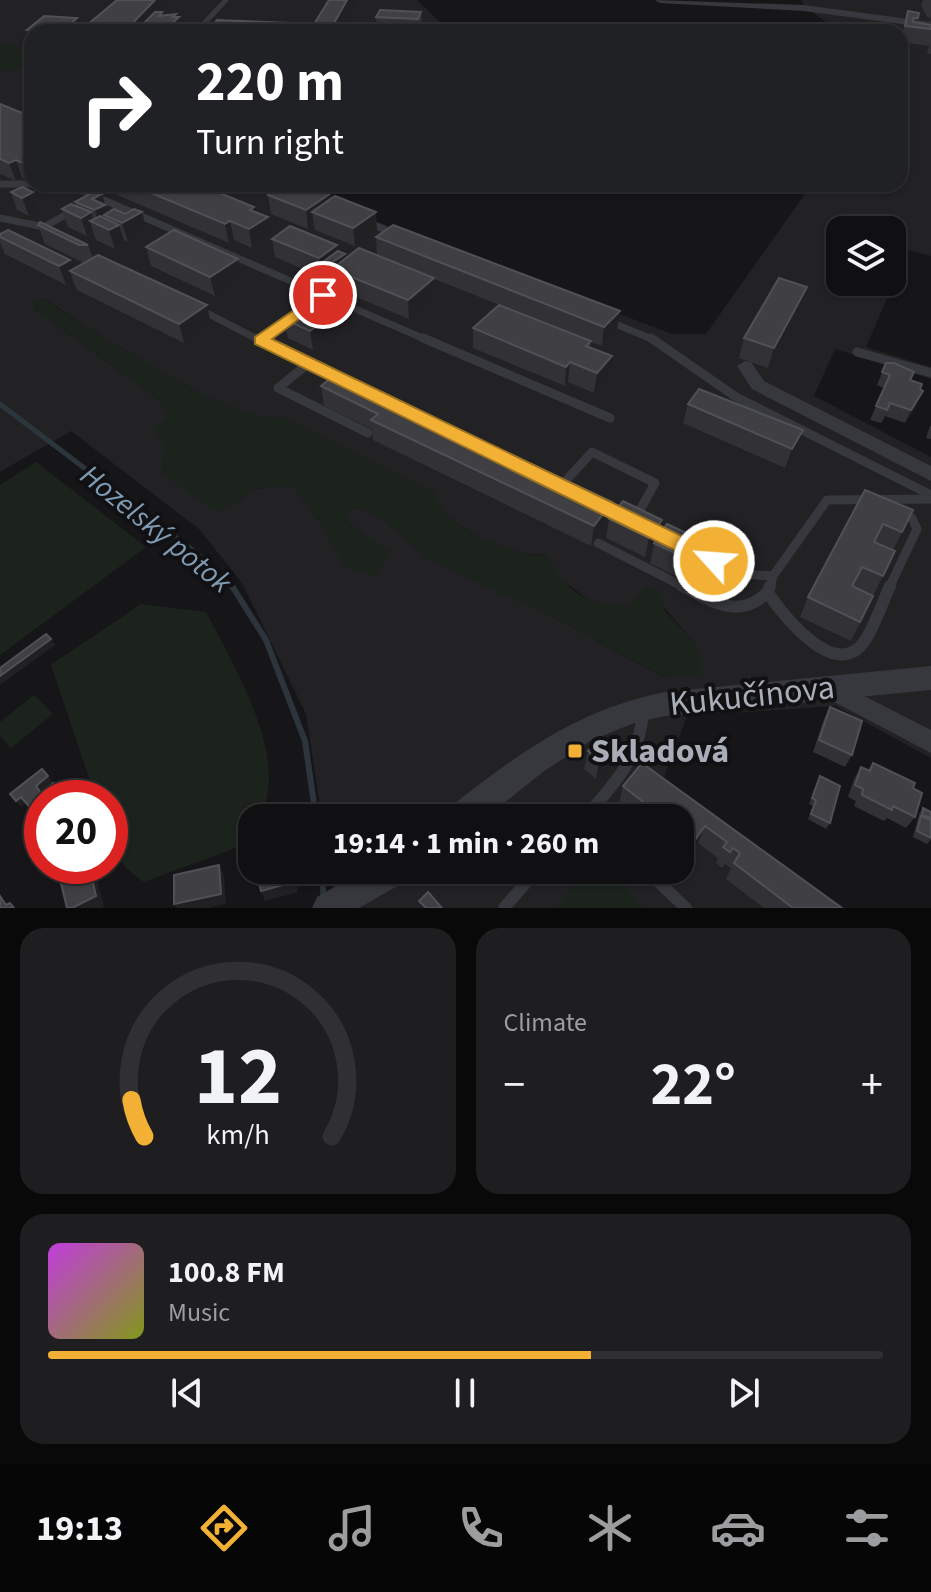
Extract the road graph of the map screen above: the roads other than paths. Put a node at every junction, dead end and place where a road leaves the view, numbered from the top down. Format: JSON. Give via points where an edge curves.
{"nodes":[{"id":1,"x":226,"y":0,"type":"edge"},
{"id":2,"x":660,"y":0,"type":"edge"},
{"id":3,"x":204,"y":24,"type":"edge"},
{"id":4,"x":931,"y":25,"type":"edge"},
{"id":5,"x":0,"y":184,"type":"edge"},
{"id":6,"x":24,"y":184,"type":"edge"},
{"id":7,"x":85,"y":192,"type":"edge"},
{"id":8,"x":287,"y":192,"type":"edge"},
{"id":9,"x":306,"y":196,"type":"edge"},
{"id":10,"x":96,"y":197,"type":"junction"},
{"id":11,"x":0,"y":218,"type":"edge"},
{"id":12,"x":361,"y":219,"type":"edge"},
{"id":13,"x":44,"y":227,"type":"junction"},
{"id":14,"x":401,"y":237,"type":"edge"},
{"id":15,"x":55,"y":238,"type":"edge"},
{"id":16,"x":323,"y":295,"type":"junction"},
{"id":17,"x":194,"y":307,"type":"edge"},
{"id":18,"x":596,"y":316,"type":"edge"},
{"id":19,"x":260,"y":340,"type":"junction"},
{"id":20,"x":857,"y":352,"type":"dead end"},
{"id":21,"x":309,"y":363,"type":"junction"},
{"id":22,"x":745,"y":366,"type":"dead end"},
{"id":23,"x":931,"y":373,"type":"edge"},
{"id":24,"x":351,"y":384,"type":"edge"},
{"id":25,"x":610,"y":418,"type":"dead end"},
{"id":26,"x":368,"y":433,"type":"edge"},
{"id":27,"x":931,"y":474,"type":"edge"},
{"id":28,"x":547,"y":480,"type":"edge"},
{"id":29,"x":561,"y":486,"type":"junction"},
{"id":30,"x":573,"y":492,"type":"edge"},
{"id":31,"x":931,"y":497,"type":"edge"},
{"id":32,"x":889,"y":499,"type":"junction"},
{"id":33,"x":622,"y":516,"type":"edge"},
{"id":34,"x":634,"y":522,"type":"junction"},
{"id":35,"x":647,"y":528,"type":"edge"},
{"id":36,"x":598,"y":543,"type":"dead end"},
{"id":37,"x":701,"y":554,"type":"edge"},
{"id":38,"x":773,"y":576,"type":"junction"},
{"id":39,"x":768,"y":593,"type":"junction"},
{"id":40,"x":931,"y":678,"type":"edge"},
{"id":41,"x":829,"y":688,"type":"junction"},
{"id":42,"x":643,"y":708,"type":"junction"},
{"id":43,"x":931,"y":742,"type":"edge"},
{"id":44,"x":480,"y":804,"type":"edge"},
{"id":45,"x":597,"y":804,"type":"edge"},
{"id":46,"x":371,"y":884,"type":"edge"},
{"id":47,"x":525,"y":884,"type":"edge"},
{"id":48,"x":661,"y":884,"type":"edge"},
{"id":49,"x":338,"y":903,"type":"edge"},
{"id":50,"x":504,"y":908,"type":"edge"},
{"id":51,"x":686,"y":908,"type":"edge"}],
"edges":[{"from":1,"to":3,"type":"lane"},
{"from":2,"to":4,"type":"street","via":[[804,8]]},
{"from":5,"to":6,"type":"lane"},
{"from":7,"to":10,"type":"lane"},
{"from":8,"to":9,"type":"lane"},
{"from":10,"to":13,"type":"lane"},
{"from":10,"to":16,"type":"lane"},
{"from":11,"to":13,"type":"lane"},
{"from":12,"to":14,"type":"lane"},
{"from":13,"to":15,"type":"lane"},
{"from":16,"to":19,"type":"lane"},
{"from":16,"to":25,"type":"lane"},
{"from":17,"to":19,"type":"lane"},
{"from":18,"to":31,"type":"lane","via":[[652,338],[736,397]]},
{"from":19,"to":21,"type":"lane"},
{"from":20,"to":23,"type":"lane"},
{"from":21,"to":24,"type":"lane"},
{"from":21,"to":26,"type":"lane","via":[[278,388]]},
{"from":22,"to":27,"type":"street","via":[[758,385]]},
{"from":28,"to":29,"type":"lane"},
{"from":29,"to":30,"type":"lane"},
{"from":29,"to":34,"type":"lane","via":[[592,452],[655,483]]},
{"from":31,"to":32,"type":"lane"},
{"from":32,"to":38,"type":"lane","via":[[827,500]]},
{"from":32,"to":39,"type":"lane","via":[[917,529],[863,644],[853,653],[837,654],[815,644],[787,621]]},
{"from":33,"to":34,"type":"lane"},
{"from":34,"to":35,"type":"lane"},
{"from":36,"to":39,"type":"lane","via":[[724,607],[749,606]]},
{"from":37,"to":38,"type":"lane","via":[[741,574]]},
{"from":38,"to":39,"type":"lane"},
{"from":40,"to":41,"type":"street","name":"Kukučínova"},
{"from":41,"to":42,"type":"street","name":"Kukučínova"},
{"from":41,"to":43,"type":"street"},
{"from":42,"to":44,"type":"street","name":"Kukučínova","via":[[578,731]]},
{"from":42,"to":45,"type":"lane","via":[[642,733],[628,766]]},
{"from":46,"to":49,"type":"street"},
{"from":47,"to":50,"type":"lane"},
{"from":48,"to":51,"type":"lane"}]}
